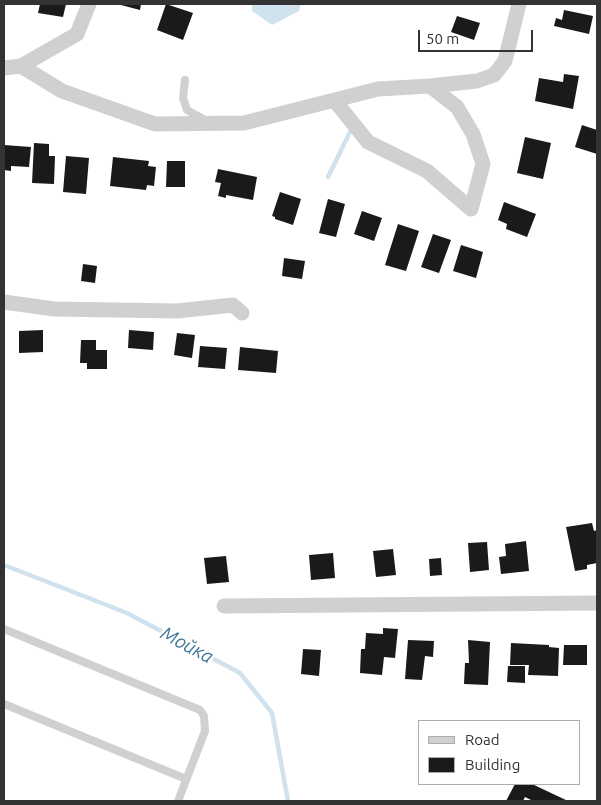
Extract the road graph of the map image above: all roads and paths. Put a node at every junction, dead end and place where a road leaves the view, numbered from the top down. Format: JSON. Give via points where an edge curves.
{"nodes":[{"id":1,"x":89,"y":4,"type":"edge"},
{"id":2,"x":519,"y":4,"type":"edge"},
{"id":3,"x":21,"y":66,"type":"junction"},
{"id":4,"x":4,"y":68,"type":"edge"},
{"id":5,"x":185,"y":80,"type":"dead end"},
{"id":6,"x":430,"y":86,"type":"junction"},
{"id":7,"x":335,"y":100,"type":"junction"},
{"id":8,"x":211,"y":123,"type":"junction"},
{"id":9,"x":4,"y":302,"type":"edge"},
{"id":10,"x":242,"y":312,"type":"dead end"},
{"id":11,"x":597,"y":602,"type":"edge"},
{"id":12,"x":224,"y":606,"type":"dead end"},
{"id":13,"x":4,"y":629,"type":"edge"},
{"id":14,"x":4,"y":704,"type":"edge"},
{"id":15,"x":186,"y":779,"type":"junction"},
{"id":16,"x":178,"y":801,"type":"edge"}],
"edges":[{"from":1,"to":3,"type":"street","via":[[77,34]]},
{"from":2,"to":6,"type":"street","via":[[505,61],[494,75],[477,81]]},
{"from":3,"to":4,"type":"street"},
{"from":3,"to":8,"type":"street","via":[[62,91],[155,124]]},
{"from":5,"to":8,"type":"lane","via":[[183,98],[187,110]]},
{"from":6,"to":7,"type":"street","via":[[378,89]]},
{"from":6,"to":7,"type":"street","via":[[458,107],[473,134],[483,164],[471,209],[427,171],[368,142]]},
{"from":7,"to":8,"type":"street","via":[[244,123]]},
{"from":9,"to":10,"type":"street","via":[[54,309],[177,311],[233,305]]},
{"from":11,"to":12,"type":"street"},
{"from":13,"to":15,"type":"lane","via":[[200,710],[205,730]]},
{"from":14,"to":15,"type":"lane"},
{"from":15,"to":16,"type":"lane"}]}
